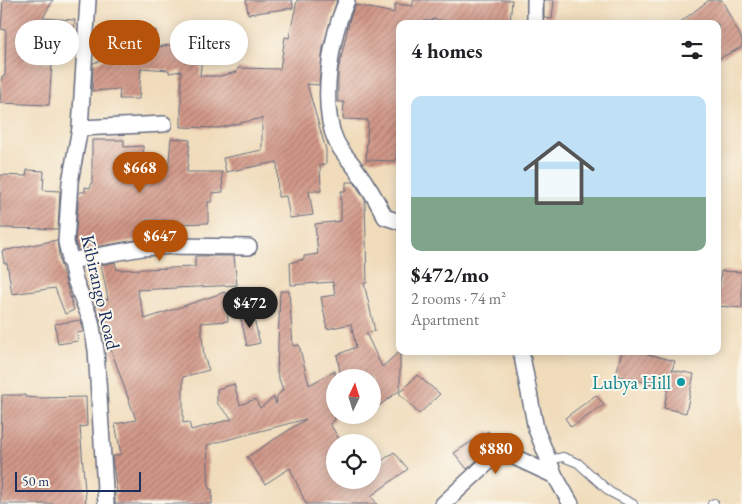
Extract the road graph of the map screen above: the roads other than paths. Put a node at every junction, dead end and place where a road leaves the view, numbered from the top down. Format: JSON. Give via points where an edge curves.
{"nodes":[{"id":1,"x":88,"y":0,"type":"edge"},
{"id":2,"x":347,"y":0,"type":"edge"},
{"id":3,"x":536,"y":0,"type":"edge"},
{"id":4,"x":535,"y":20,"type":"edge"},
{"id":5,"x":164,"y":124,"type":"dead end"},
{"id":6,"x":80,"y":128,"type":"junction"},
{"id":7,"x":396,"y":221,"type":"edge"},
{"id":8,"x":249,"y":247,"type":"dead end"},
{"id":9,"x":70,"y":261,"type":"junction"},
{"id":10,"x":522,"y":355,"type":"edge"},
{"id":11,"x":549,"y":460,"type":"junction"},
{"id":12,"x":555,"y":476,"type":"junction"},
{"id":13,"x":106,"y":504,"type":"edge"},
{"id":14,"x":443,"y":504,"type":"edge"},
{"id":15,"x":571,"y":504,"type":"edge"},
{"id":16,"x":633,"y":504,"type":"edge"}],
"edges":[{"from":1,"to":6,"type":"street","name":"Kibirango Road"},
{"from":2,"to":7,"type":"street","via":[[330,51],[331,126],[341,150],[386,218]]},
{"from":3,"to":4,"type":"street"},
{"from":5,"to":6,"type":"street"},
{"from":6,"to":9,"type":"street","name":"Kibirango Road","via":[[67,214],[66,242]]},
{"from":8,"to":9,"type":"street","via":[[150,247]]},
{"from":9,"to":13,"type":"street","name":"Kibirango Road","via":[[91,321],[96,350]]},
{"from":10,"to":11,"type":"street","via":[[536,429]]},
{"from":11,"to":12,"type":"street"},
{"from":11,"to":16,"type":"lane","via":[[563,457],[578,463],[610,492]]},
{"from":12,"to":14,"type":"street","via":[[510,455],[495,456]]},
{"from":12,"to":15,"type":"street"}]}
